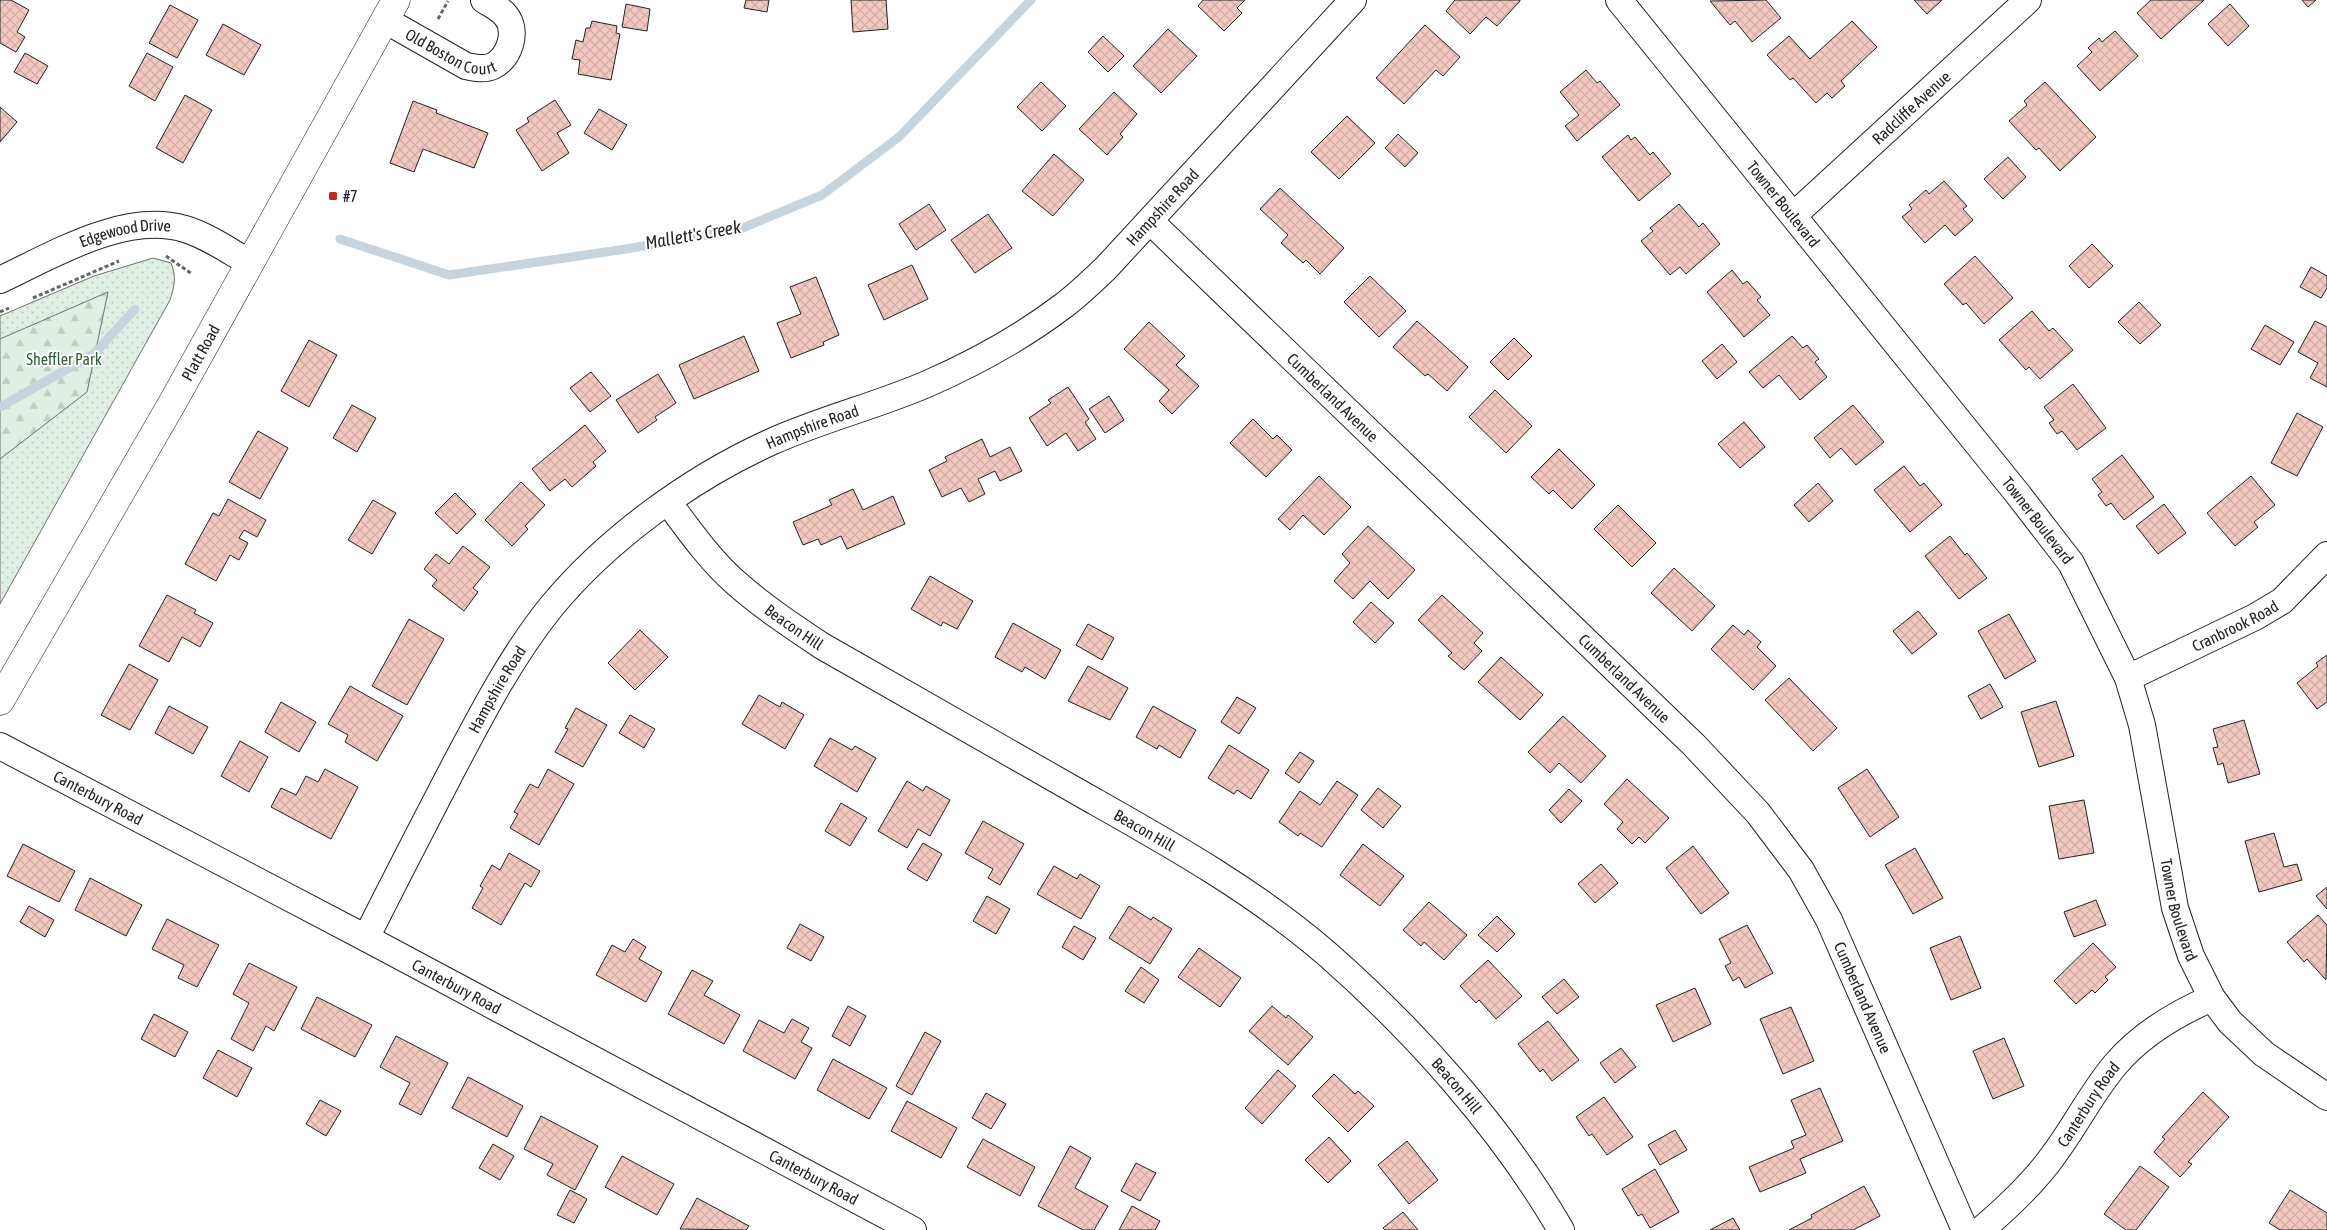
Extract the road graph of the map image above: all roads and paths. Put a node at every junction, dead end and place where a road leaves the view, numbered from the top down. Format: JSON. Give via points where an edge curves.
{"nodes":[{"id":1,"x":484,"y":0,"type":"edge"},
{"id":2,"x":1353,"y":0,"type":"edge"},
{"id":3,"x":1619,"y":0,"type":"edge"},
{"id":4,"x":2028,"y":0,"type":"edge"},
{"id":5,"x":448,"y":1,"type":"edge"},
{"id":6,"x":391,"y":10,"type":"edge"},
{"id":7,"x":435,"y":24,"type":"dead end"},
{"id":8,"x":1794,"y":215,"type":"junction"},
{"id":9,"x":1150,"y":221,"type":"junction"},
{"id":10,"x":163,"y":254,"type":"dead end"},
{"id":11,"x":126,"y":258,"type":"dead end"},
{"id":12,"x":250,"y":263,"type":"junction"},
{"id":13,"x":192,"y":274,"type":"dead end"},
{"id":14,"x":0,"y":280,"type":"edge"},
{"id":15,"x":27,"y":300,"type":"dead end"},
{"id":16,"x":18,"y":304,"type":"dead end"},
{"id":17,"x":0,"y":312,"type":"edge"},
{"id":18,"x":668,"y":502,"type":"junction"},
{"id":19,"x":2327,"y":555,"type":"edge"},
{"id":20,"x":2128,"y":678,"type":"junction"},
{"id":21,"x":0,"y":701,"type":"edge"},
{"id":22,"x":0,"y":746,"type":"edge"},
{"id":23,"x":366,"y":938,"type":"junction"},
{"id":24,"x":2212,"y":998,"type":"junction"},
{"id":25,"x":2327,"y":1097,"type":"edge"},
{"id":26,"x":913,"y":1230,"type":"edge"},
{"id":27,"x":1562,"y":1230,"type":"edge"},
{"id":28,"x":1965,"y":1230,"type":"edge"},
{"id":29,"x":1981,"y":1230,"type":"edge"}],
"edges":[{"from":1,"to":6,"type":"street","name":"Old Boston Court","via":[[500,9],[512,27],[507,52],[500,61],[479,69],[466,66]]},
{"from":2,"to":9,"type":"street","name":"Hampshire Road"},
{"from":3,"to":8,"type":"street","name":"Towner Boulevard"},
{"from":4,"to":8,"type":"street","name":"Radcliffe Avenue"},
{"from":5,"to":7,"type":"path"},
{"from":6,"to":12,"type":"main road","name":"Platt Road"},
{"from":8,"to":20,"type":"street","name":"Towner Boulevard","via":[[2071,563]]},
{"from":9,"to":18,"type":"street","name":"Hampshire Road","via":[[1106,268],[1070,300],[1015,338],[926,384],[771,442]]},
{"from":9,"to":28,"type":"street","name":"Cumberland Avenue","via":[[1694,745],[1758,813],[1801,870],[1829,920]]},
{"from":10,"to":13,"type":"path"},
{"from":11,"to":15,"type":"path"},
{"from":12,"to":14,"type":"street","name":"Edgewood Drive","via":[[186,229],[170,225],[140,226],[90,238]]},
{"from":12,"to":21,"type":"main road","name":"Platt Road"},
{"from":16,"to":17,"type":"path"},
{"from":18,"to":23,"type":"street","name":"Hampshire Road","via":[[589,566],[552,606],[518,653],[488,700]]},
{"from":18,"to":27,"type":"street","name":"Beacon Hill","via":[[734,581],[784,620],[822,646],[1175,847],[1244,892],[1325,952],[1400,1023],[1470,1102],[1540,1193]]},
{"from":19,"to":20,"type":"street","name":"Cranbrook Road","via":[[2282,601]]},
{"from":20,"to":24,"type":"street","name":"Towner Boulevard","via":[[2142,725],[2175,908],[2191,956]]},
{"from":22,"to":23,"type":"street","name":"Canterbury Road"},
{"from":23,"to":26,"type":"street","name":"Canterbury Road"},
{"from":24,"to":25,"type":"street","name":"Towner Boulevard","via":[[2230,1022],[2264,1054]]},
{"from":24,"to":29,"type":"street","name":"Canterbury Road","via":[[2168,1018],[2115,1065],[2055,1154],[2004,1211]]}]}
